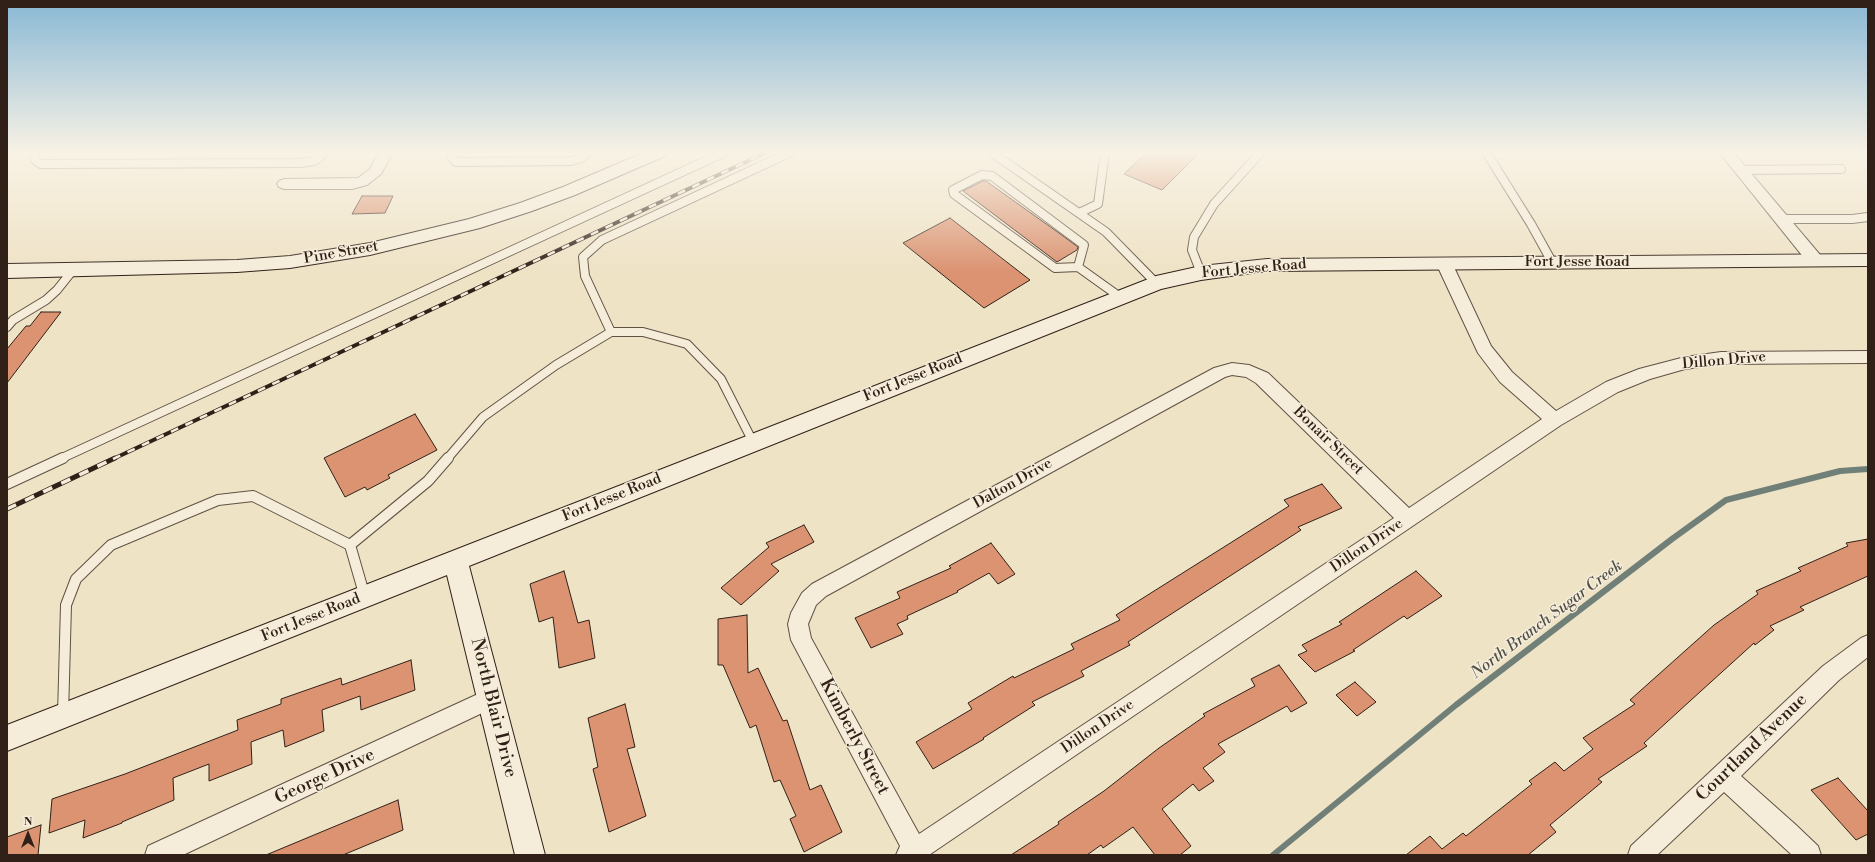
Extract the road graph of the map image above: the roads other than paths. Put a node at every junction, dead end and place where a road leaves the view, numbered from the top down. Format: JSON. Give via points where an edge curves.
{"nodes":[{"id":1,"x":564,"y":192,"type":"edge"},
{"id":2,"x":638,"y":192,"type":"edge"},
{"id":3,"x":705,"y":192,"type":"edge"},
{"id":4,"x":954,"y":192,"type":"edge"},
{"id":5,"x":1014,"y":192,"type":"edge"},
{"id":6,"x":1048,"y":192,"type":"edge"},
{"id":7,"x":1100,"y":192,"type":"edge"},
{"id":8,"x":1225,"y":192,"type":"edge"},
{"id":9,"x":1511,"y":192,"type":"edge"},
{"id":10,"x":1759,"y":192,"type":"edge"},
{"id":11,"x":1079,"y":214,"type":"junction"},
{"id":12,"x":1868,"y":217,"type":"edge"},
{"id":13,"x":1780,"y":219,"type":"junction"},
{"id":14,"x":1814,"y":260,"type":"junction"},
{"id":15,"x":1868,"y":260,"type":"edge"},
{"id":16,"x":1552,"y":262,"type":"junction"},
{"id":17,"x":1444,"y":263,"type":"junction"},
{"id":18,"x":1078,"y":267,"type":"junction"},
{"id":19,"x":73,"y":270,"type":"junction"},
{"id":20,"x":7,"y":271,"type":"edge"},
{"id":21,"x":1201,"y":273,"type":"junction"},
{"id":22,"x":1156,"y":283,"type":"junction"},
{"id":23,"x":1120,"y":297,"type":"junction"},
{"id":24,"x":7,"y":327,"type":"edge"},
{"id":25,"x":611,"y":332,"type":"junction"},
{"id":26,"x":1868,"y":356,"type":"edge"},
{"id":27,"x":1244,"y":370,"type":"joint"},
{"id":28,"x":1555,"y":420,"type":"junction"},
{"id":29,"x":753,"y":442,"type":"junction"},
{"id":30,"x":7,"y":484,"type":"edge"},
{"id":31,"x":1408,"y":518,"type":"junction"},
{"id":32,"x":350,"y":545,"type":"junction"},
{"id":33,"x":456,"y":561,"type":"junction"},
{"id":34,"x":365,"y":597,"type":"junction"},
{"id":35,"x":799,"y":622,"type":"joint"},
{"id":36,"x":1868,"y":645,"type":"edge"},
{"id":37,"x":491,"y":698,"type":"junction"},
{"id":38,"x":63,"y":716,"type":"junction"},
{"id":39,"x":7,"y":738,"type":"edge"},
{"id":40,"x":1724,"y":776,"type":"junction"},
{"id":41,"x":912,"y":853,"type":"edge"},
{"id":42,"x":158,"y":855,"type":"edge"},
{"id":43,"x":530,"y":855,"type":"edge"},
{"id":44,"x":1640,"y":855,"type":"edge"},
{"id":45,"x":1809,"y":855,"type":"edge"}],
"edges":[{"from":1,"to":19,"type":"street","name":"Pine Street","via":[[473,224],[370,249],[290,262],[237,266]]},
{"from":2,"to":30,"type":"lane"},
{"from":3,"to":25,"type":"lane","via":[[602,240],[583,257],[585,276]]},
{"from":4,"to":18,"type":"lane","via":[[1055,268]]},
{"from":5,"to":18,"type":"lane","via":[[1084,245]]},
{"from":6,"to":11,"type":"lane"},
{"from":7,"to":11,"type":"lane","via":[[1098,204]]},
{"from":8,"to":21,"type":"lane","via":[[1214,204],[1194,237],[1192,250]]},
{"from":9,"to":16,"type":"lane"},
{"from":10,"to":13,"type":"street"},
{"from":11,"to":22,"type":"lane","via":[[1106,232]]},
{"from":12,"to":13,"type":"lane"},
{"from":13,"to":14,"type":"street"},
{"from":14,"to":15,"type":"street","name":"Fort Jesse Road"},
{"from":14,"to":16,"type":"street","name":"Fort Jesse Road"},
{"from":16,"to":17,"type":"street","name":"Fort Jesse Road"},
{"from":17,"to":21,"type":"street","name":"Fort Jesse Road","via":[[1267,265]]},
{"from":17,"to":28,"type":"street","via":[[1484,349],[1506,377]]},
{"from":18,"to":23,"type":"lane"},
{"from":19,"to":20,"type":"street","name":"Pine Street"},
{"from":19,"to":24,"type":"lane","via":[[46,300],[13,320]]},
{"from":21,"to":22,"type":"street","name":"Fort Jesse Road"},
{"from":22,"to":23,"type":"street","name":"Fort Jesse Road"},
{"from":23,"to":29,"type":"street","name":"Fort Jesse Road"},
{"from":25,"to":29,"type":"lane","via":[[643,332],[687,344],[721,379]]},
{"from":25,"to":32,"type":"lane","via":[[556,365],[483,417],[428,481]]},
{"from":26,"to":28,"type":"street","name":"Dillon Drive","via":[[1721,358],[1685,363],[1645,374],[1612,387]]},
{"from":27,"to":31,"type":"street","name":"Bonair Street","via":[[1262,378]]},
{"from":27,"to":35,"type":"street","name":"Dalton Drive","via":[[1220,372],[819,590],[809,599]]},
{"from":28,"to":31,"type":"street","name":"Dillon Drive"},
{"from":29,"to":33,"type":"street","name":"Fort Jesse Road"},
{"from":31,"to":41,"type":"street","name":"Dillon Drive"},
{"from":32,"to":34,"type":"lane"},
{"from":32,"to":38,"type":"lane","via":[[253,496],[218,500],[111,545],[76,579],[66,605]]},
{"from":33,"to":34,"type":"street","name":"Fort Jesse Road"},
{"from":33,"to":37,"type":"street","name":"North Blair Drive"},
{"from":34,"to":38,"type":"street","name":"Fort Jesse Road"},
{"from":35,"to":41,"type":"street","name":"Kimberly Street","via":[[801,640]]},
{"from":36,"to":40,"type":"street","name":"Courtland Avenue","via":[[1831,673]]},
{"from":37,"to":42,"type":"street","name":"George Drive"},
{"from":37,"to":43,"type":"street","name":"North Blair Drive"},
{"from":38,"to":39,"type":"street","name":"Fort Jesse Road"},
{"from":40,"to":44,"type":"street","name":"Courtland Avenue"},
{"from":40,"to":45,"type":"street"}]}
